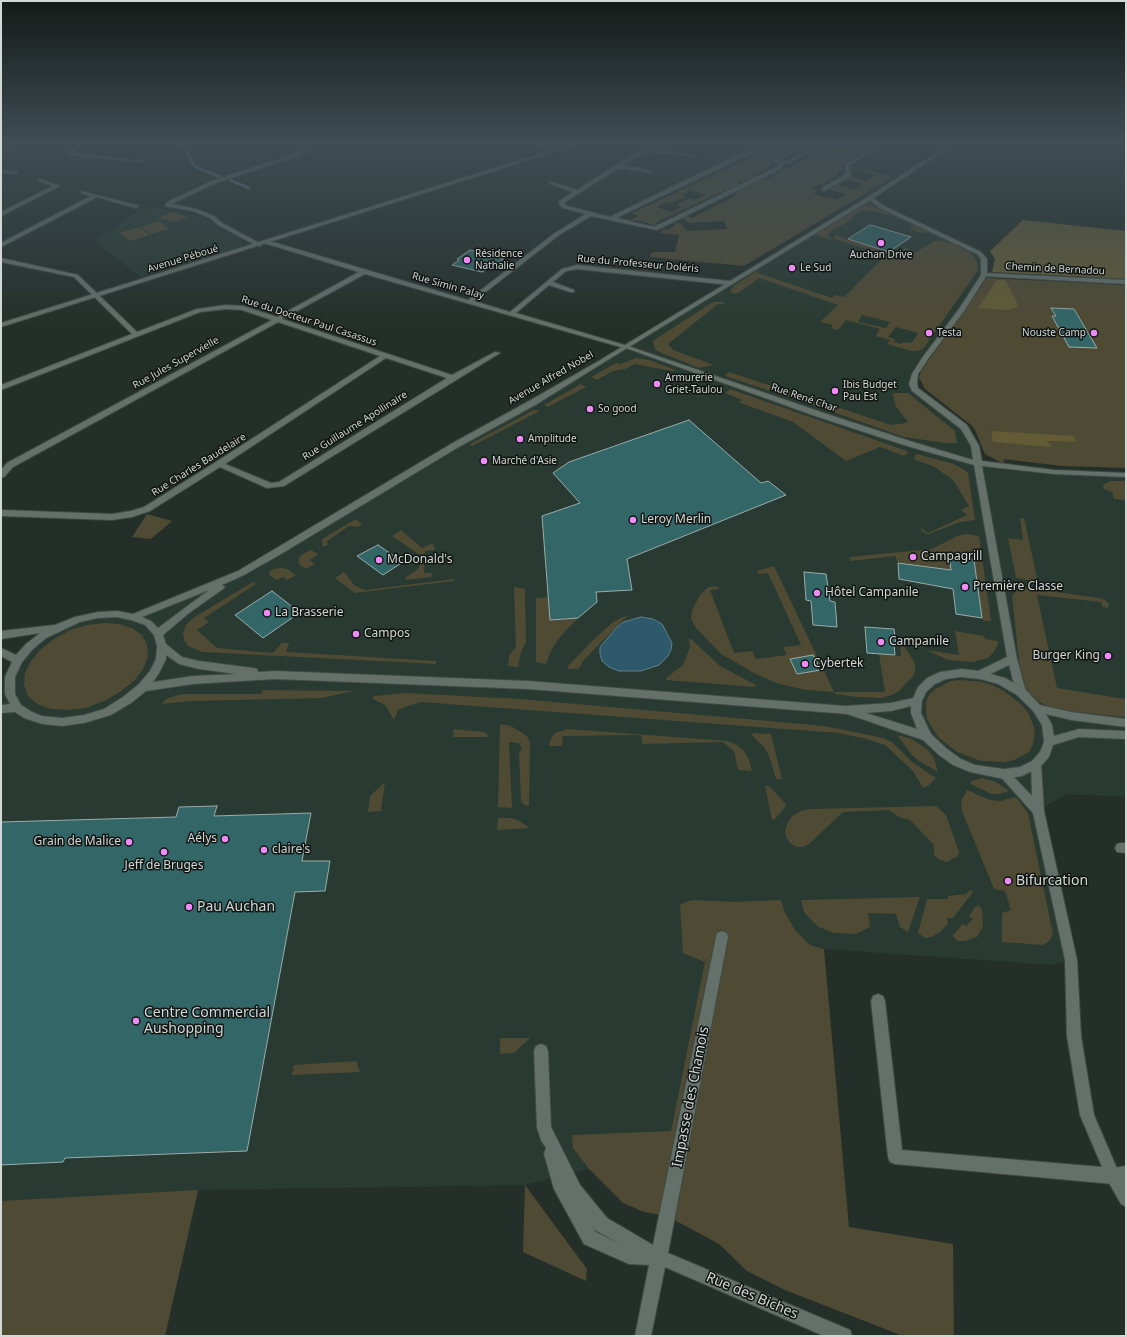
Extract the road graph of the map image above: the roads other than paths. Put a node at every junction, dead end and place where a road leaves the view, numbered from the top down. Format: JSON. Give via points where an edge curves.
{"nodes":[{"id":1,"x":16,"y":206,"type":"edge"},
{"id":2,"x":75,"y":206,"type":"edge"},
{"id":3,"x":171,"y":206,"type":"edge"},
{"id":4,"x":380,"y":206,"type":"edge"},
{"id":5,"x":564,"y":206,"type":"edge"},
{"id":6,"x":637,"y":206,"type":"edge"},
{"id":7,"x":701,"y":206,"type":"edge"},
{"id":8,"x":856,"y":206,"type":"edge"},
{"id":9,"x":881,"y":206,"type":"edge"},
{"id":10,"x":1,"y":214,"type":"edge"},
{"id":11,"x":590,"y":214,"type":"junction"},
{"id":12,"x":610,"y":219,"type":"junction"},
{"id":13,"x":266,"y":242,"type":"junction"},
{"id":14,"x":1,"y":245,"type":"edge"},
{"id":15,"x":259,"y":245,"type":"junction"},
{"id":16,"x":1,"y":260,"type":"edge"},
{"id":17,"x":364,"y":272,"type":"junction"},
{"id":18,"x":984,"y":275,"type":"junction"},
{"id":19,"x":1126,"y":282,"type":"edge"},
{"id":20,"x":549,"y":283,"type":"junction"},
{"id":21,"x":730,"y":283,"type":"junction"},
{"id":22,"x":572,"y":291,"type":"dead end"},
{"id":23,"x":96,"y":296,"type":"junction"},
{"id":24,"x":469,"y":302,"type":"junction"},
{"id":25,"x":511,"y":314,"type":"junction"},
{"id":26,"x":275,"y":320,"type":"junction"},
{"id":27,"x":1,"y":325,"type":"edge"},
{"id":28,"x":136,"y":335,"type":"junction"},
{"id":29,"x":626,"y":347,"type":"junction"},
{"id":30,"x":497,"y":353,"type":"dead end"},
{"id":31,"x":384,"y":356,"type":"junction"},
{"id":32,"x":453,"y":378,"type":"junction"},
{"id":33,"x":1,"y":388,"type":"edge"},
{"id":34,"x":977,"y":463,"type":"junction"},
{"id":35,"x":219,"y":464,"type":"junction"},
{"id":36,"x":1,"y":475,"type":"edge"},
{"id":37,"x":1126,"y":475,"type":"edge"},
{"id":38,"x":1,"y":514,"type":"edge"},
{"id":39,"x":240,"y":574,"type":"junction"},
{"id":40,"x":133,"y":616,"type":"junction"},
{"id":41,"x":59,"y":627,"type":"junction"},
{"id":42,"x":158,"y":634,"type":"junction"},
{"id":43,"x":1,"y":635,"type":"edge"},
{"id":44,"x":162,"y":646,"type":"junction"},
{"id":45,"x":1,"y":652,"type":"edge"},
{"id":46,"x":1012,"y":659,"type":"junction"},
{"id":47,"x":18,"y":660,"type":"junction"},
{"id":48,"x":275,"y":675,"type":"junction"},
{"id":49,"x":980,"y":675,"type":"junction"},
{"id":50,"x":5,"y":680,"type":"edge"},
{"id":51,"x":143,"y":687,"type":"junction"},
{"id":52,"x":1021,"y":692,"type":"junction"},
{"id":53,"x":917,"y":701,"type":"junction"},
{"id":54,"x":17,"y":708,"type":"junction"},
{"id":55,"x":1037,"y":708,"type":"junction"},
{"id":56,"x":1,"y":709,"type":"edge"},
{"id":57,"x":845,"y":710,"type":"junction"},
{"id":58,"x":1126,"y":723,"type":"edge"},
{"id":59,"x":1126,"y":735,"type":"edge"},
{"id":60,"x":927,"y":737,"type":"junction"},
{"id":61,"x":1049,"y":742,"type":"junction"},
{"id":62,"x":1036,"y":764,"type":"junction"},
{"id":63,"x":1004,"y":774,"type":"junction"},
{"id":64,"x":1038,"y":811,"type":"junction"},
{"id":65,"x":722,"y":937,"type":"dead end"},
{"id":66,"x":878,"y":1001,"type":"dead end"},
{"id":67,"x":541,"y":1051,"type":"dead end"},
{"id":68,"x":1120,"y":1175,"type":"edge"},
{"id":69,"x":1126,"y":1199,"type":"edge"},
{"id":70,"x":659,"y":1257,"type":"junction"},
{"id":71,"x":643,"y":1336,"type":"edge"},
{"id":72,"x":844,"y":1336,"type":"edge"}],
"edges":[{"from":1,"to":10,"type":"street"},
{"from":2,"to":14,"type":"street"},
{"from":3,"to":15,"type":"street","via":[[194,210],[212,217]]},
{"from":4,"to":13,"type":"street","name":"Avenue Péboué"},
{"from":5,"to":11,"type":"street"},
{"from":6,"to":12,"type":"street"},
{"from":7,"to":12,"type":"street","via":[[655,229]]},
{"from":8,"to":21,"type":"street","name":"Avenue Alfred Nobel"},
{"from":9,"to":18,"type":"street","via":[[979,253],[984,259]]},
{"from":11,"to":12,"type":"street"},
{"from":11,"to":24,"type":"street","via":[[557,234]]},
{"from":13,"to":15,"type":"street","name":"Avenue Péboué"},
{"from":13,"to":17,"type":"street","name":"Rue Simin Palay"},
{"from":15,"to":23,"type":"street","name":"Avenue Péboué"},
{"from":16,"to":23,"type":"street","via":[[76,276]]},
{"from":17,"to":24,"type":"street","name":"Rue Simin Palay"},
{"from":17,"to":26,"type":"street","name":"Rue Jules Supervielle"},
{"from":18,"to":19,"type":"street","name":"Chemin de Bernadou"},
{"from":18,"to":34,"type":"street","via":[[962,310],[925,358],[913,382],[915,389],[958,422],[968,433],[974,446]]},
{"from":20,"to":21,"type":"street","name":"Rue du Professeur Doléris","via":[[564,270],[577,267]]},
{"from":20,"to":22,"type":"street"},
{"from":20,"to":25,"type":"street","name":"Rue du Professeur Doléris"},
{"from":21,"to":29,"type":"street","name":"Avenue Alfred Nobel"},
{"from":23,"to":27,"type":"street","name":"Avenue Péboué"},
{"from":23,"to":28,"type":"street"},
{"from":24,"to":25,"type":"street","name":"Rue Simin Palay"},
{"from":25,"to":29,"type":"street","name":"Rue Simin Palay"},
{"from":26,"to":28,"type":"street","name":"Rue du Docteur Paul Casassus","via":[[243,308],[215,308],[199,310]]},
{"from":26,"to":31,"type":"street","name":"Rue du Docteur Paul Casassus"},
{"from":26,"to":36,"type":"street","name":"Rue Jules Supervielle","via":[[10,465]]},
{"from":28,"to":33,"type":"street","name":"Rue du Docteur Paul Casassus"},
{"from":29,"to":34,"type":"street","name":"Rue René Char","via":[[821,415]]},
{"from":29,"to":39,"type":"street","name":"Avenue Alfred Nobel"},
{"from":30,"to":32,"type":"street","name":"Rue Guillaume Apollinaire"},
{"from":31,"to":32,"type":"street","name":"Rue du Docteur Paul Casassus"},
{"from":31,"to":35,"type":"street","name":"Rue Charles Baudelaire"},
{"from":32,"to":35,"type":"street","name":"Rue Guillaume Apollinaire","via":[[281,484],[270,486]]},
{"from":34,"to":37,"type":"street","name":"Rue René Char","via":[[1054,472]]},
{"from":34,"to":46,"type":"street"},
{"from":35,"to":38,"type":"street","name":"Rue Charles Baudelaire","via":[[147,509],[132,514],[112,518]]},
{"from":39,"to":40,"type":"street","name":"Avenue Alfred Nobel"},
{"from":39,"to":42,"type":"street","name":"Avenue Alfred Nobel","via":[[186,611]]},
{"from":40,"to":41,"type":"street","via":[[98,615],[78,619]]},
{"from":40,"to":42,"type":"street","via":[[148,624]]},
{"from":41,"to":43,"type":"street"},
{"from":41,"to":47,"type":"street","via":[[29,647]]},
{"from":42,"to":44,"type":"street"},
{"from":44,"to":48,"type":"street","via":[[179,660],[198,665]]},
{"from":44,"to":51,"type":"street","via":[[161,659]]},
{"from":45,"to":47,"type":"street"},
{"from":46,"to":49,"type":"street"},
{"from":46,"to":52,"type":"street"},
{"from":47,"to":50,"type":"street"},
{"from":48,"to":51,"type":"street","via":[[193,680]]},
{"from":48,"to":57,"type":"street","via":[[528,685]]},
{"from":49,"to":52,"type":"street","via":[[1001,681]]},
{"from":49,"to":53,"type":"street","via":[[944,675],[931,681],[922,690]]},
{"from":50,"to":54,"type":"street"},
{"from":51,"to":54,"type":"street","via":[[106,712],[84,719],[62,722],[42,720]]},
{"from":52,"to":55,"type":"street"},
{"from":53,"to":57,"type":"street","via":[[891,707]]},
{"from":53,"to":60,"type":"street","via":[[916,712]]},
{"from":54,"to":56,"type":"street"},
{"from":55,"to":58,"type":"street","via":[[1071,716]]},
{"from":55,"to":61,"type":"street","via":[[1047,725]]},
{"from":57,"to":60,"type":"street"},
{"from":59,"to":61,"type":"street","via":[[1079,733]]},
{"from":60,"to":63,"type":"street","via":[[958,762],[974,769]]},
{"from":61,"to":62,"type":"street","via":[[1045,754]]},
{"from":62,"to":63,"type":"street","via":[[1022,771]]},
{"from":62,"to":64,"type":"street"},
{"from":63,"to":64,"type":"street"},
{"from":64,"to":68,"type":"street","via":[[1071,960],[1074,1036],[1087,1115]]},
{"from":65,"to":70,"type":"street","name":"Impasse des Chamois"},
{"from":66,"to":68,"type":"street","via":[[895,1157]]},
{"from":67,"to":70,"type":"street","name":"Rue des Biches","via":[[544,1128],[562,1189],[590,1238],[629,1256]]},
{"from":68,"to":69,"type":"street"},
{"from":70,"to":71,"type":"street","name":"Impasse des Chamois"},
{"from":70,"to":72,"type":"street","name":"Rue des Biches"}]}
